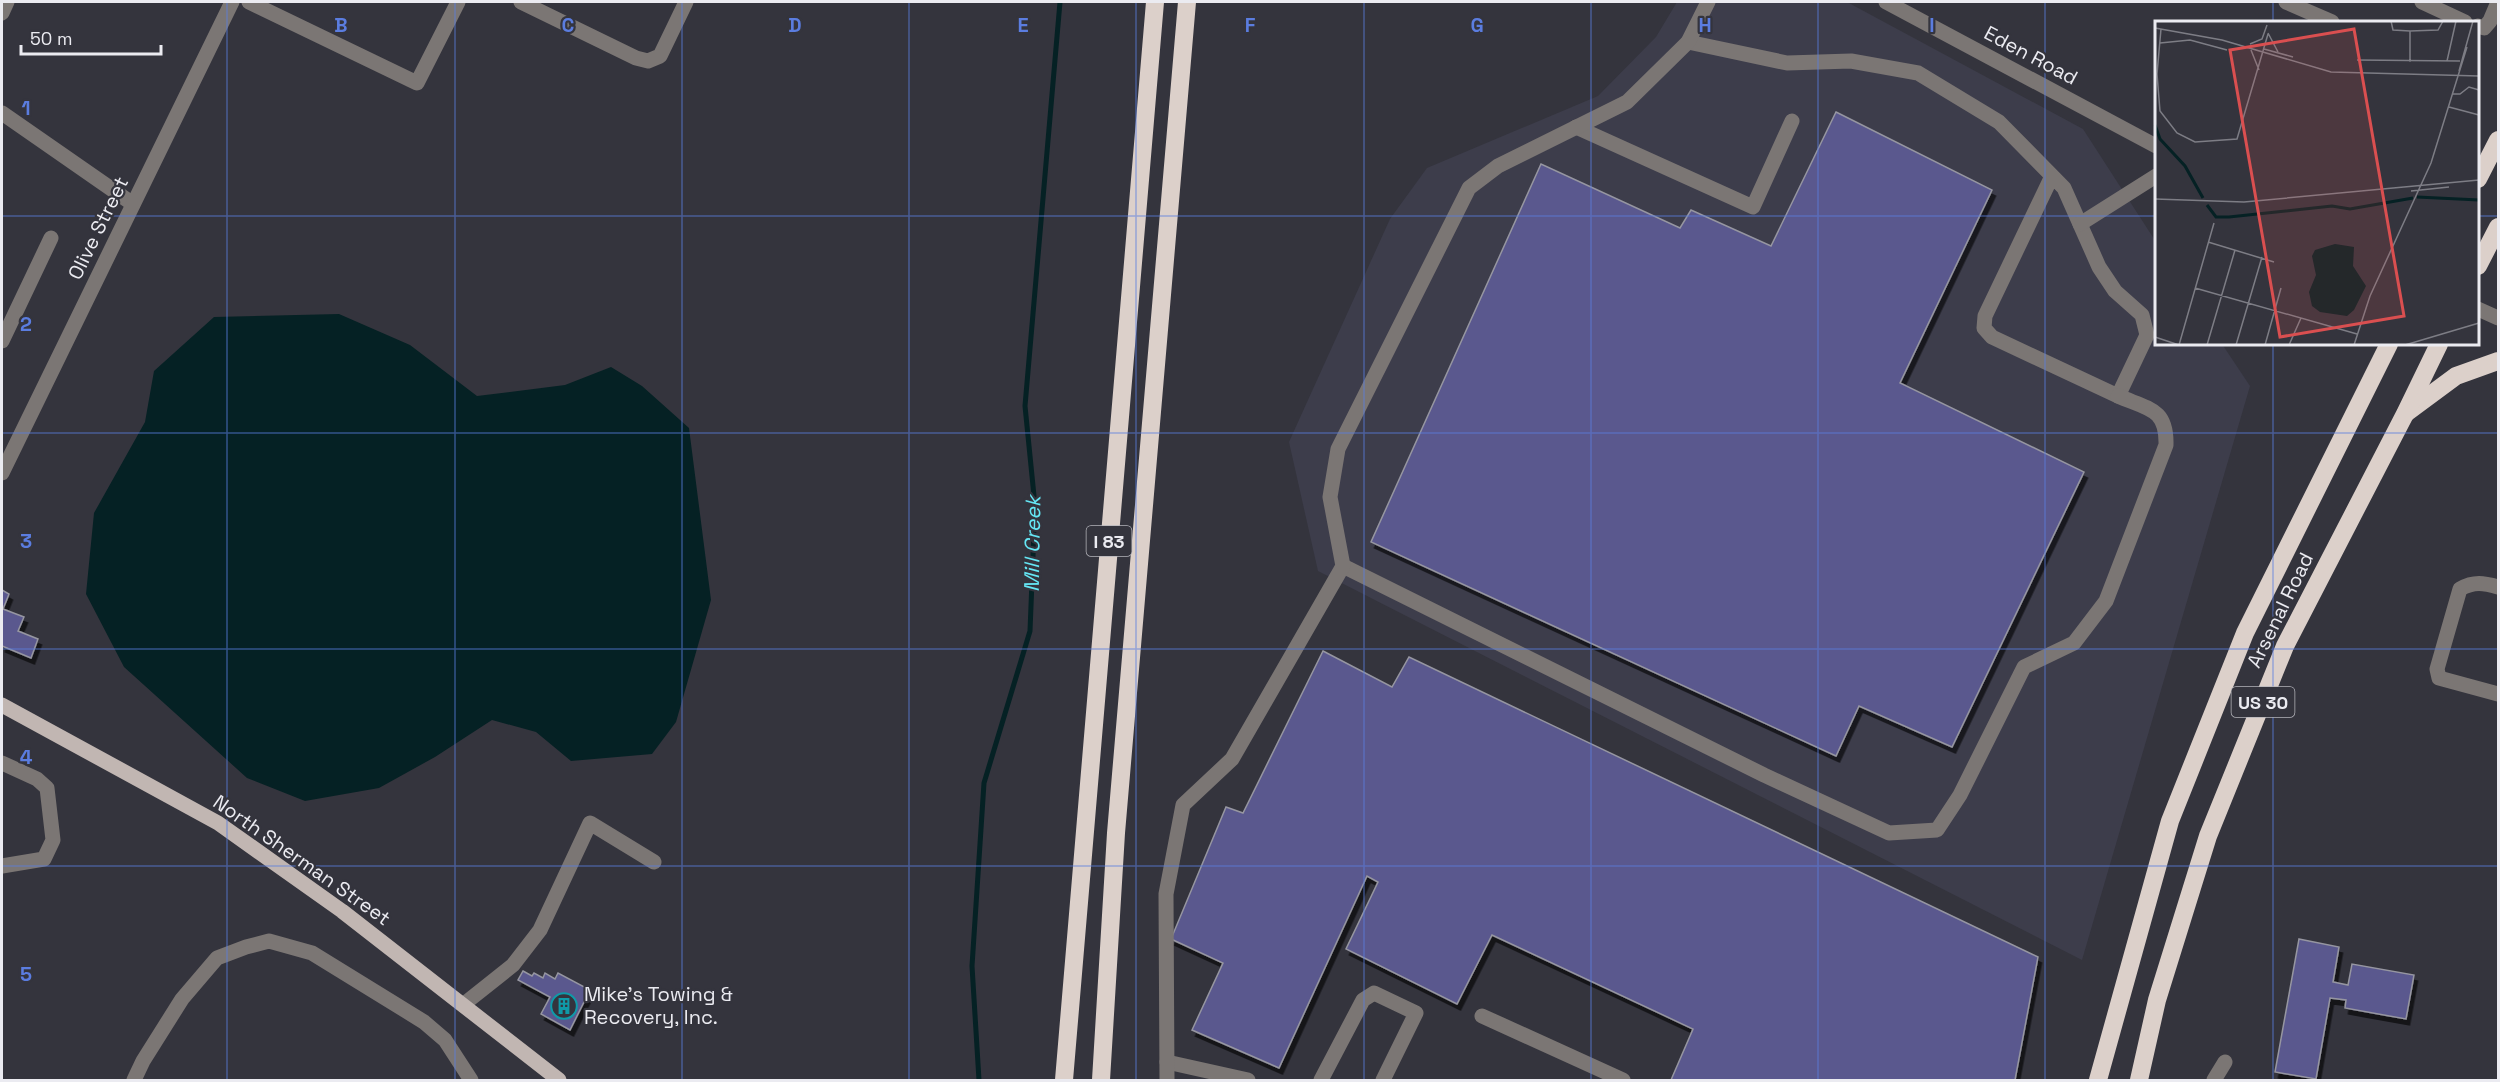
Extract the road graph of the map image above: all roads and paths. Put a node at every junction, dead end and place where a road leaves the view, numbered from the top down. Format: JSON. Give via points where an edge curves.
{"nodes":[{"id":1,"x":7,"y":2,"type":"edge"},
{"id":2,"x":232,"y":2,"type":"edge"},
{"id":3,"x":249,"y":2,"type":"edge"},
{"id":4,"x":458,"y":2,"type":"edge"},
{"id":5,"x":521,"y":2,"type":"edge"},
{"id":6,"x":686,"y":2,"type":"edge"},
{"id":7,"x":1155,"y":2,"type":"edge"},
{"id":8,"x":1187,"y":2,"type":"edge"},
{"id":9,"x":1708,"y":2,"type":"edge"},
{"id":10,"x":1886,"y":2,"type":"edge"},
{"id":11,"x":2286,"y":2,"type":"edge"},
{"id":12,"x":2422,"y":2,"type":"edge"},
{"id":13,"x":2498,"y":2,"type":"edge"},
{"id":14,"x":2,"y":13,"type":"edge"},
{"id":15,"x":2330,"y":21,"type":"edge"},
{"id":16,"x":2463,"y":21,"type":"edge"},
{"id":17,"x":2480,"y":31,"type":"edge"},
{"id":18,"x":1688,"y":42,"type":"junction"},
{"id":19,"x":2,"y":113,"type":"edge"},
{"id":20,"x":1792,"y":121,"type":"dead end"},
{"id":21,"x":1576,"y":127,"type":"junction"},
{"id":22,"x":2499,"y":140,"type":"edge"},
{"id":23,"x":2155,"y":145,"type":"edge"},
{"id":24,"x":2479,"y":175,"type":"edge"},
{"id":25,"x":2052,"y":176,"type":"junction"},
{"id":26,"x":2155,"y":177,"type":"edge"},
{"id":27,"x":133,"y":204,"type":"junction"},
{"id":28,"x":2080,"y":224,"type":"junction"},
{"id":29,"x":2499,"y":227,"type":"edge"},
{"id":30,"x":51,"y":238,"type":"dead end"},
{"id":31,"x":2479,"y":264,"type":"edge"},
{"id":32,"x":2479,"y":309,"type":"edge"},
{"id":33,"x":2499,"y":318,"type":"edge"},
{"id":34,"x":2,"y":341,"type":"edge"},
{"id":35,"x":2439,"y":345,"type":"edge"},
{"id":36,"x":2384,"y":348,"type":"edge"},
{"id":37,"x":2499,"y":361,"type":"edge"},
{"id":38,"x":2118,"y":396,"type":"junction"},
{"id":39,"x":2405,"y":414,"type":"junction"},
{"id":40,"x":2,"y":473,"type":"edge"},
{"id":41,"x":1343,"y":566,"type":"junction"},
{"id":42,"x":2499,"y":587,"type":"edge"},
{"id":43,"x":2499,"y":694,"type":"edge"},
{"id":44,"x":2,"y":705,"type":"edge"},
{"id":45,"x":2,"y":763,"type":"edge"},
{"id":46,"x":654,"y":862,"type":"dead end"},
{"id":47,"x":2,"y":866,"type":"edge"},
{"id":48,"x":464,"y":1004,"type":"junction"},
{"id":49,"x":1482,"y":1016,"type":"dead end"},
{"id":50,"x":1167,"y":1062,"type":"junction"},
{"id":51,"x":2225,"y":1062,"type":"dead end"},
{"id":52,"x":134,"y":1080,"type":"edge"},
{"id":53,"x":471,"y":1080,"type":"edge"},
{"id":54,"x":557,"y":1080,"type":"edge"},
{"id":55,"x":1064,"y":1080,"type":"edge"},
{"id":56,"x":1101,"y":1080,"type":"edge"},
{"id":57,"x":1167,"y":1080,"type":"edge"},
{"id":58,"x":1248,"y":1080,"type":"edge"},
{"id":59,"x":1321,"y":1080,"type":"edge"},
{"id":60,"x":1383,"y":1080,"type":"edge"},
{"id":61,"x":1623,"y":1080,"type":"edge"},
{"id":62,"x":2098,"y":1080,"type":"edge"},
{"id":63,"x":2139,"y":1080,"type":"edge"},
{"id":64,"x":2214,"y":1080,"type":"edge"}],
"edges":[{"from":1,"to":14,"type":"street"},
{"from":2,"to":27,"type":"street","name":"Olive Street"},
{"from":3,"to":4,"type":"street","via":[[417,84]]},
{"from":5,"to":6,"type":"street","via":[[648,61],[660,56]]},
{"from":7,"to":55,"type":"highway","number":"I 83"},
{"from":8,"to":56,"type":"highway","number":"I 83","via":[[1116,832]]},
{"from":9,"to":18,"type":"street"},
{"from":10,"to":23,"type":"street","name":"Eden Road"},
{"from":11,"to":15,"type":"street"},
{"from":12,"to":16,"type":"street"},
{"from":13,"to":17,"type":"street","via":[[2490,21]]},
{"from":18,"to":21,"type":"street","via":[[1627,102]]},
{"from":18,"to":25,"type":"street","via":[[1787,63],[1851,61],[1918,74],[1999,122]]},
{"from":19,"to":27,"type":"street"},
{"from":20,"to":21,"type":"street","via":[[1753,207]]},
{"from":21,"to":41,"type":"street","via":[[1498,166],[1469,188],[1338,449],[1330,497]]},
{"from":22,"to":24,"type":"highway"},
{"from":25,"to":28,"type":"street","via":[[2064,188]]},
{"from":25,"to":38,"type":"street","via":[[1985,316],[1984,328],[1992,338]]},
{"from":26,"to":28,"type":"street"},
{"from":27,"to":40,"type":"street","name":"Olive Street"},
{"from":28,"to":38,"type":"street","via":[[2099,267],[2115,291],[2142,315],[2147,335]]},
{"from":29,"to":31,"type":"highway"},
{"from":30,"to":34,"type":"street"},
{"from":32,"to":33,"type":"street"},
{"from":35,"to":39,"type":"highway","name":"Arsenal Road","number":"US 30"},
{"from":36,"to":62,"type":"highway","name":"Arsenal Road","number":"US 30","via":[[2245,633],[2170,821]]},
{"from":37,"to":39,"type":"highway","via":[[2456,376]]},
{"from":38,"to":41,"type":"street","via":[[2158,413],[2167,427],[2166,445],[2106,601],[2074,643],[2024,667],[1960,795],[1937,830],[1889,833]]},
{"from":39,"to":63,"type":"highway","name":"Arsenal Road","number":"US 30","via":[[2285,646],[2208,836],[2157,1000]]},
{"from":41,"to":50,"type":"street","via":[[1232,759],[1183,805],[1167,894]]},
{"from":42,"to":43,"type":"street","via":[[2484,583],[2460,589],[2437,669],[2439,678]]},
{"from":44,"to":48,"type":"main road","name":"North Sherman Street","via":[[218,824],[342,911]]},
{"from":45,"to":47,"type":"street","via":[[37,778],[47,788],[53,840],[44,859]]},
{"from":46,"to":48,"type":"street","via":[[590,823],[540,930],[513,965]]},
{"from":48,"to":54,"type":"main road","name":"North Sherman Street"},
{"from":49,"to":61,"type":"street"},
{"from":50,"to":57,"type":"street"},
{"from":50,"to":58,"type":"street"},
{"from":51,"to":64,"type":"street"},
{"from":52,"to":53,"type":"street","via":[[182,999],[218,958],[269,941],[312,953],[424,1022],[445,1040]]},
{"from":59,"to":60,"type":"street","via":[[1363,1000],[1374,993],[1416,1013]]}]}
